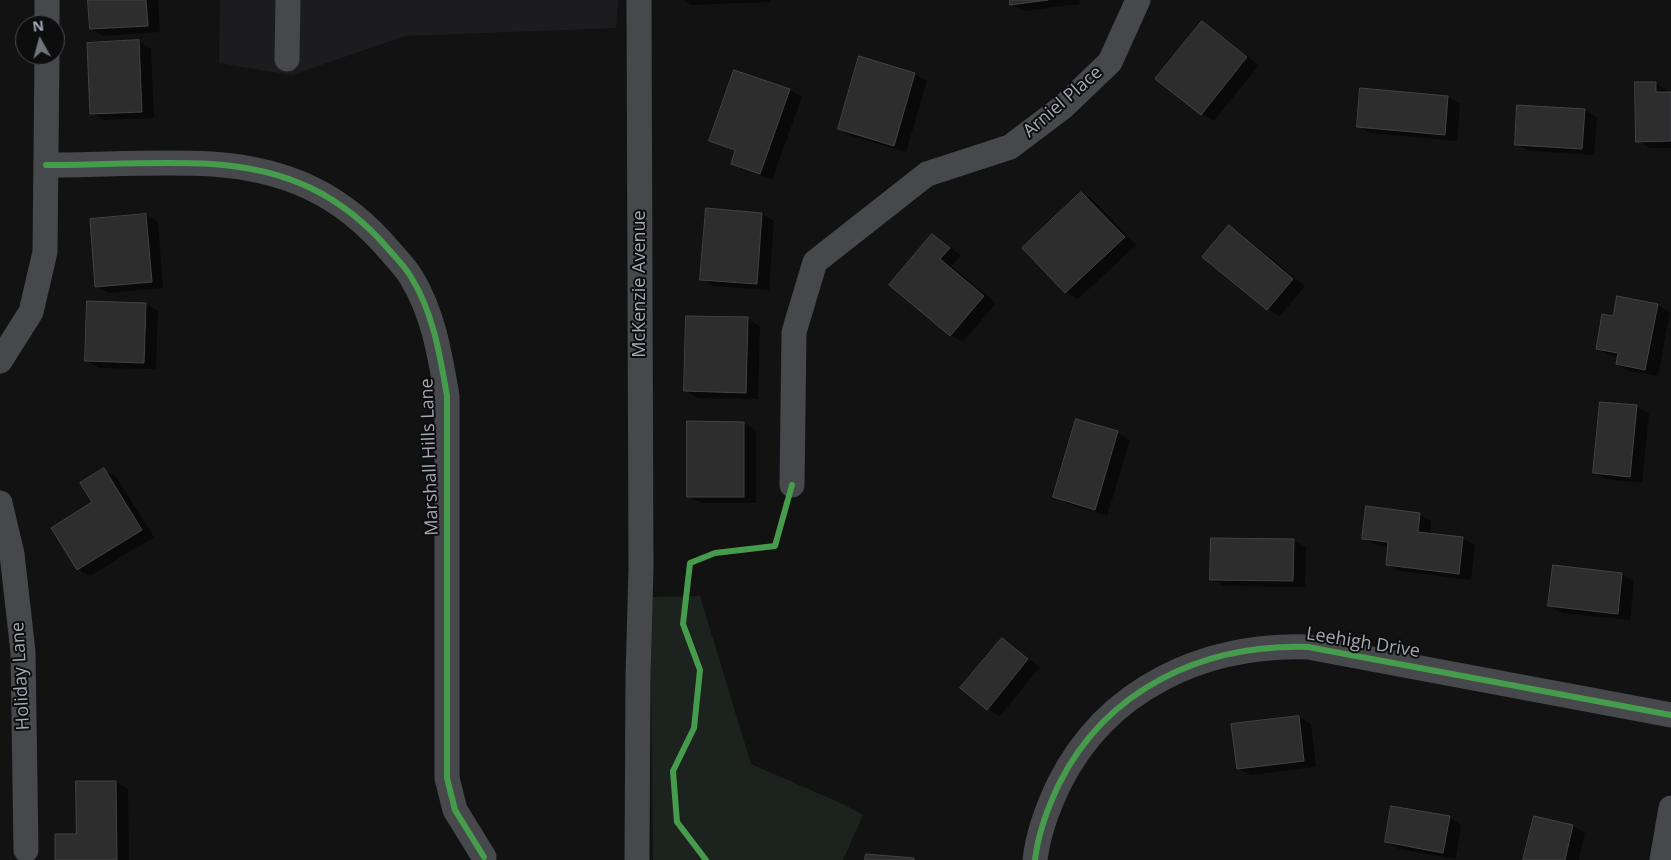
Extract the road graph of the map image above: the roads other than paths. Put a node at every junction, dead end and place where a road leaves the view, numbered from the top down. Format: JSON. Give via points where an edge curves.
{"nodes":[{"id":1,"x":47,"y":0,"type":"edge"},
{"id":2,"x":288,"y":0,"type":"edge"},
{"id":3,"x":639,"y":0,"type":"edge"},
{"id":4,"x":1138,"y":0,"type":"edge"},
{"id":5,"x":47,"y":15,"type":"edge"},
{"id":6,"x":287,"y":59,"type":"dead end"},
{"id":7,"x":47,"y":65,"type":"edge"},
{"id":8,"x":46,"y":165,"type":"junction"},
{"id":9,"x":0,"y":361,"type":"edge"},
{"id":10,"x":792,"y":485,"type":"dead end"},
{"id":11,"x":0,"y":503,"type":"edge"},
{"id":12,"x":1671,"y":715,"type":"edge"},
{"id":13,"x":1671,"y":808,"type":"edge"},
{"id":14,"x":26,"y":850,"type":"dead end"},
{"id":15,"x":484,"y":857,"type":"dead end"},
{"id":16,"x":637,"y":860,"type":"edge"},
{"id":17,"x":1036,"y":860,"type":"edge"},
{"id":18,"x":1662,"y":860,"type":"edge"}],
"edges":[{"from":1,"to":5,"type":"street"},
{"from":2,"to":6,"type":"street"},
{"from":3,"to":16,"type":"street","name":"McKenzie Avenue","via":[[641,568]]},
{"from":4,"to":10,"type":"street","name":"Arniel Place","via":[[1110,62],[1064,106],[1010,147],[927,174],[815,262],[794,332]]},
{"from":7,"to":8,"type":"street"},
{"from":8,"to":9,"type":"street","via":[[45,252],[31,312]]},
{"from":8,"to":15,"type":"street","name":"Marshall Hills Lane","via":[[213,164],[268,172],[310,187],[340,203],[376,234],[411,277],[430,319],[447,396],[448,778],[455,810]]},
{"from":11,"to":14,"type":"street","name":"Holiday Lane","via":[[12,554],[23,652]]},
{"from":12,"to":17,"type":"street","name":"Leehigh Drive","via":[[1308,647],[1257,648],[1227,654],[1183,668],[1159,680],[1087,738],[1052,799]]},
{"from":13,"to":18,"type":"street"}]}
